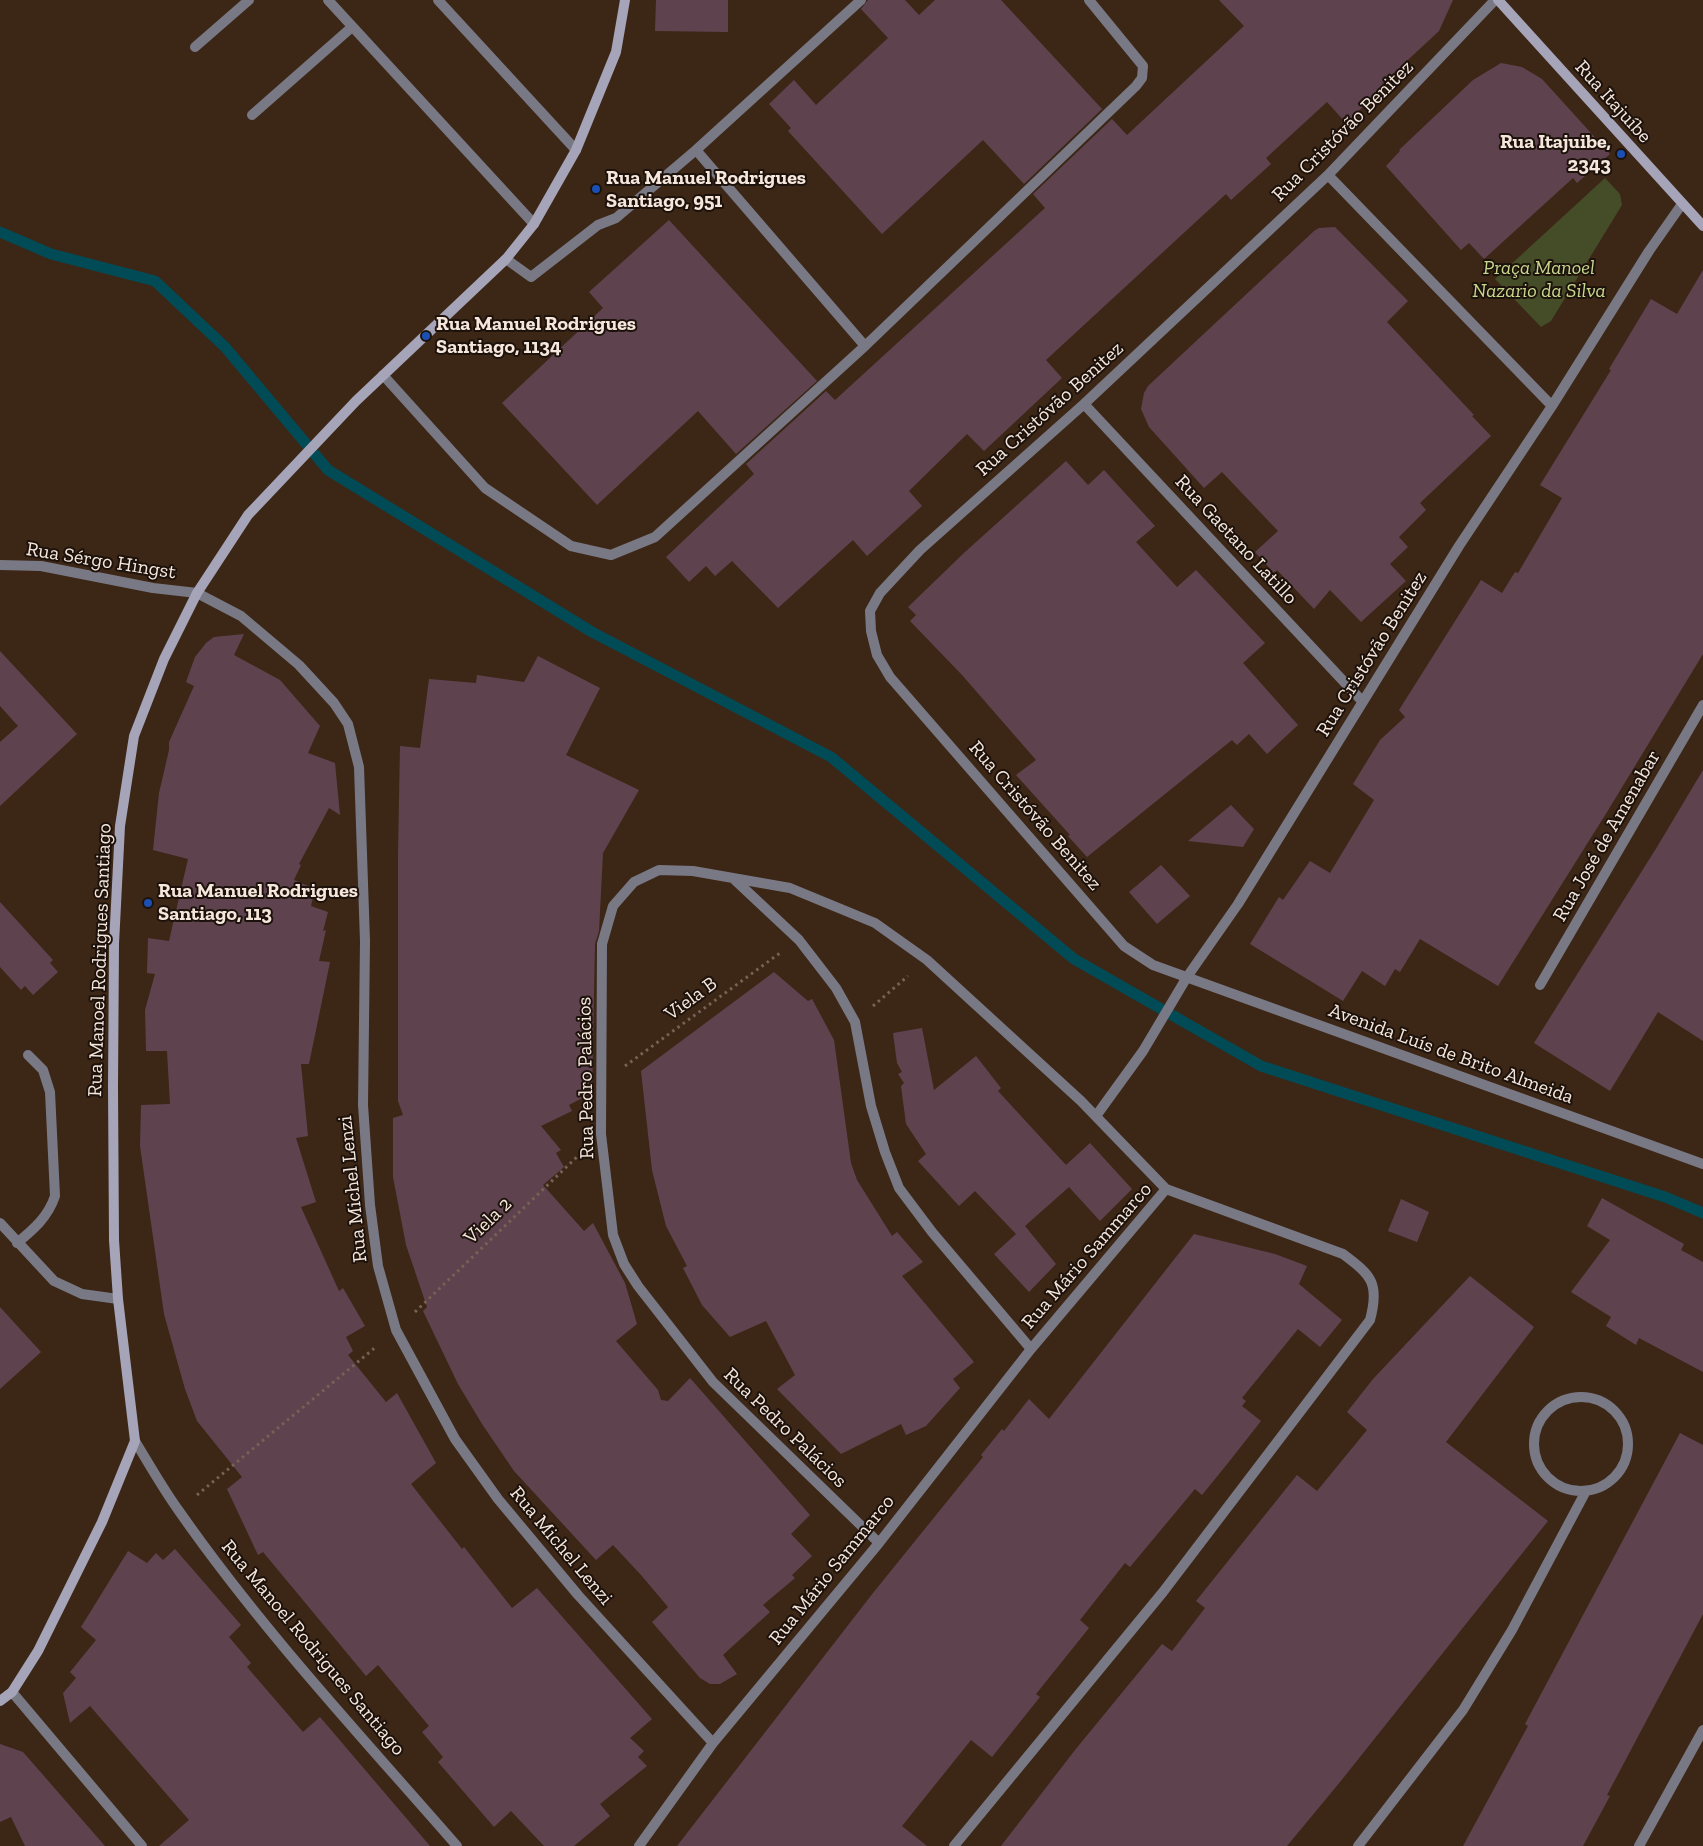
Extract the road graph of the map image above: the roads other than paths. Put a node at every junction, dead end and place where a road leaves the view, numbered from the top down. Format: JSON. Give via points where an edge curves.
{"nodes":[{"id":1,"x":249,"y":0,"type":"edge"},
{"id":2,"x":328,"y":0,"type":"edge"},
{"id":3,"x":438,"y":0,"type":"edge"},
{"id":4,"x":624,"y":0,"type":"edge"},
{"id":5,"x":861,"y":0,"type":"edge"},
{"id":6,"x":1089,"y":0,"type":"edge"},
{"id":7,"x":1497,"y":0,"type":"edge"},
{"id":8,"x":352,"y":27,"type":"junction"},
{"id":9,"x":195,"y":47,"type":"dead end"},
{"id":10,"x":252,"y":115,"type":"dead end"},
{"id":11,"x":576,"y":150,"type":"junction"},
{"id":12,"x":696,"y":150,"type":"junction"},
{"id":13,"x":1328,"y":176,"type":"junction"},
{"id":14,"x":1682,"y":204,"type":"junction"},
{"id":15,"x":534,"y":224,"type":"junction"},
{"id":16,"x":1703,"y":226,"type":"edge"},
{"id":17,"x":506,"y":259,"type":"junction"},
{"id":18,"x":865,"y":346,"type":"junction"},
{"id":19,"x":383,"y":375,"type":"junction"},
{"id":20,"x":1084,"y":404,"type":"junction"},
{"id":21,"x":1552,"y":406,"type":"junction"},
{"id":22,"x":0,"y":565,"type":"edge"},
{"id":23,"x":197,"y":593,"type":"junction"},
{"id":24,"x":1362,"y":701,"type":"junction"},
{"id":25,"x":1703,"y":705,"type":"edge"},
{"id":26,"x":735,"y":880,"type":"junction"},
{"id":27,"x":1187,"y":977,"type":"junction"},
{"id":28,"x":1540,"y":985,"type":"dead end"},
{"id":29,"x":28,"y":1056,"type":"dead end"},
{"id":30,"x":1096,"y":1116,"type":"junction"},
{"id":31,"x":1703,"y":1164,"type":"edge"},
{"id":32,"x":1166,"y":1190,"type":"junction"},
{"id":33,"x":0,"y":1223,"type":"edge"},
{"id":34,"x":17,"y":1243,"type":"junction"},
{"id":35,"x":118,"y":1298,"type":"junction"},
{"id":36,"x":1031,"y":1349,"type":"junction"},
{"id":37,"x":135,"y":1441,"type":"junction"},
{"id":38,"x":1586,"y":1491,"type":"junction"},
{"id":39,"x":879,"y":1542,"type":"junction"},
{"id":40,"x":12,"y":1692,"type":"junction"},
{"id":41,"x":0,"y":1701,"type":"edge"},
{"id":42,"x":1703,"y":1730,"type":"edge"},
{"id":43,"x":713,"y":1743,"type":"junction"},
{"id":44,"x":142,"y":1846,"type":"edge"},
{"id":45,"x":457,"y":1846,"type":"edge"},
{"id":46,"x":639,"y":1846,"type":"edge"},
{"id":47,"x":954,"y":1846,"type":"edge"},
{"id":48,"x":1358,"y":1846,"type":"edge"},
{"id":49,"x":1639,"y":1846,"type":"edge"}],
"edges":[{"from":1,"to":9,"type":"street"},
{"from":2,"to":8,"type":"street"},
{"from":3,"to":11,"type":"street"},
{"from":4,"to":11,"type":"main road","name":"Rua Manoel Rodrigues Santiago","via":[[616,52]]},
{"from":5,"to":12,"type":"street"},
{"from":6,"to":18,"type":"street","via":[[1144,66],[1142,78]]},
{"from":7,"to":13,"type":"street","name":"Rua Cristóvão Benitez"},
{"from":7,"to":14,"type":"main road","name":"Rua Itajuíbe"},
{"from":8,"to":10,"type":"street"},
{"from":8,"to":15,"type":"street"},
{"from":11,"to":15,"type":"main road","name":"Rua Manoel Rodrigues Santiago"},
{"from":12,"to":17,"type":"street","via":[[616,218],[598,224],[531,277]]},
{"from":12,"to":18,"type":"street"},
{"from":13,"to":20,"type":"street","name":"Rua Cristóvão Benitez"},
{"from":13,"to":21,"type":"street"},
{"from":14,"to":16,"type":"main road","name":"Rua Itajuíbe"},
{"from":14,"to":21,"type":"street","name":"Rua Cristóvão Benitez"},
{"from":15,"to":17,"type":"main road","name":"Rua Manoel Rodrigues Santiago"},
{"from":17,"to":19,"type":"main road","name":"Rua Manoel Rodrigues Santiago"},
{"from":18,"to":19,"type":"street","via":[[655,537],[611,555],[571,546],[485,488]]},
{"from":19,"to":23,"type":"main road","name":"Rua Manoel Rodrigues Santiago","via":[[248,515]]},
{"from":20,"to":24,"type":"street","name":"Rua Gaetano Latillo"},
{"from":20,"to":27,"type":"street","name":"Rua Cristóvão Benitez","via":[[920,550],[887,586],[870,611],[871,631],[876,655],[890,676],[1124,946],[1153,965]]},
{"from":21,"to":24,"type":"street","name":"Rua Cristóvão Benitez"},
{"from":22,"to":23,"type":"street","name":"Rua Sérgo Hingst","via":[[41,566],[153,588]]},
{"from":23,"to":35,"type":"main road","name":"Rua Manoel Rodrigues Santiago","via":[[164,659],[134,736],[120,826],[114,944],[113,1077],[114,1240]]},
{"from":23,"to":43,"type":"street","name":"Rua Michel Lenzi","via":[[241,616],[299,665],[334,703],[348,724],[359,767],[365,941],[363,1105],[370,1205],[378,1266],[396,1330],[454,1439],[498,1499],[578,1595]]},
{"from":24,"to":27,"type":"street","name":"Rua Cristóvão Benitez","via":[[1238,904]]},
{"from":25,"to":28,"type":"street","name":"Rua José de Amenabar"},
{"from":26,"to":30,"type":"street","name":"Rua Pedro Palácios","via":[[790,888],[875,923],[927,960]]},
{"from":26,"to":36,"type":"street","via":[[799,940],[836,988],[855,1022],[871,1106],[899,1188]]},
{"from":26,"to":39,"type":"street","name":"Rua Pedro Palácios","via":[[659,870],[634,882],[613,906],[602,944],[601,1083],[601,1134],[613,1235],[624,1264],[638,1286],[713,1382]]},
{"from":27,"to":30,"type":"street","via":[[1143,1051]]},
{"from":27,"to":31,"type":"street","name":"Avenida Luís de Brito Almeida"},
{"from":29,"to":34,"type":"street","via":[[42,1070],[50,1092],[55,1196],[51,1209],[39,1225]]},
{"from":30,"to":32,"type":"street","name":"Rua Pedro Palácios"},
{"from":32,"to":36,"type":"street","name":"Rua Mário Sammarco"},
{"from":32,"to":47,"type":"street","name":"Rua Mário Sammarco","via":[[1343,1254],[1365,1270],[1374,1286],[1375,1301],[1370,1320],[1163,1592]]},
{"from":33,"to":34,"type":"street"},
{"from":34,"to":35,"type":"street","via":[[54,1281],[82,1294]]},
{"from":35,"to":37,"type":"main road","name":"Rua Manoel Rodrigues Santiago"},
{"from":36,"to":39,"type":"street","name":"Rua Mário Sammarco"},
{"from":37,"to":40,"type":"main road","name":"Rua Manoel Rodrigues Santiago","via":[[102,1522],[38,1651]]},
{"from":37,"to":45,"type":"street","name":"Rua Manoel Rodrigues Santiago","via":[[178,1511],[277,1640]]},
{"from":38,"to":38,"type":"street","via":[[1604,1485],[1618,1474],[1628,1447],[1627,1432],[1611,1408],[1597,1400],[1581,1398],[1564,1401],[1550,1409],[1540,1421],[1534,1453],[1541,1469],[1553,1482],[1570,1490]]},
{"from":38,"to":48,"type":"street","via":[[1512,1630],[1462,1710]]},
{"from":39,"to":43,"type":"street","name":"Rua Mário Sammarco"},
{"from":40,"to":41,"type":"main road","name":"Rua Manoel Rodrigues Santiago"},
{"from":40,"to":44,"type":"street"},
{"from":42,"to":49,"type":"street"},
{"from":43,"to":46,"type":"street","name":"Rua Mário Sammarco"}]}
